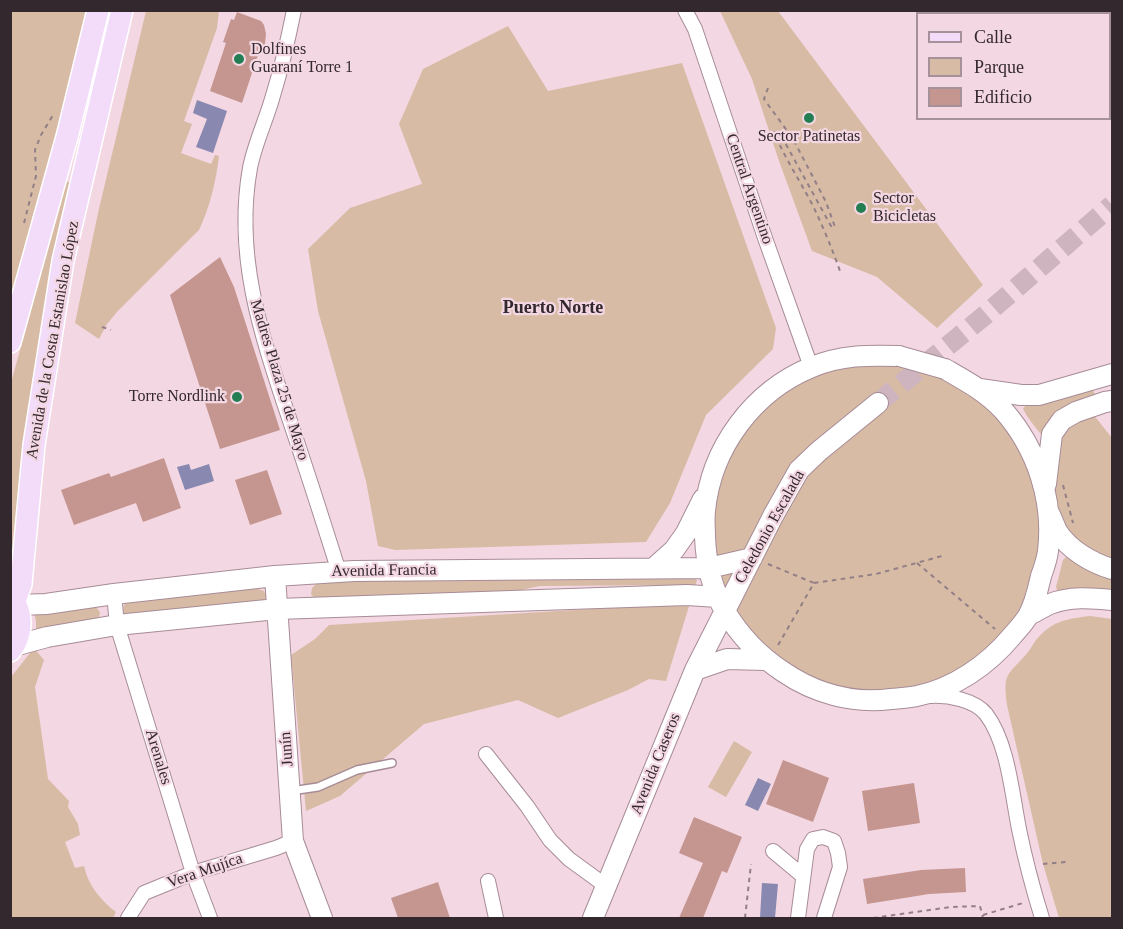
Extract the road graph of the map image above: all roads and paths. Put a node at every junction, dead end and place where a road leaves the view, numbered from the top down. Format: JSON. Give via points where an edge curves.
{"nodes":[{"id":1,"x":98,"y":10,"type":"edge"},
{"id":2,"x":122,"y":10,"type":"edge"},
{"id":3,"x":294,"y":10,"type":"edge"},
{"id":4,"x":685,"y":10,"type":"edge"},
{"id":5,"x":768,"y":88,"type":"dead end"},
{"id":6,"x":54,"y":114,"type":"dead end"},
{"id":7,"x":23,"y":226,"type":"dead end"},
{"id":8,"x":841,"y":274,"type":"dead end"},
{"id":9,"x":102,"y":327,"type":"dead end"},
{"id":10,"x":111,"y":330,"type":"dead end"},
{"id":11,"x":10,"y":342,"type":"edge"},
{"id":12,"x":811,"y":367,"type":"junction"},
{"id":13,"x":1113,"y":374,"type":"edge"},
{"id":14,"x":980,"y":389,"type":"junction"},
{"id":15,"x":1113,"y":401,"type":"edge"},
{"id":16,"x":878,"y":403,"type":"tunnel mouth"},
{"id":17,"x":1054,"y":485,"type":"junction"},
{"id":18,"x":708,"y":489,"type":"junction"},
{"id":19,"x":1048,"y":510,"type":"junction"},
{"id":20,"x":1074,"y":550,"type":"junction"},
{"id":21,"x":942,"y":556,"type":"dead end"},
{"id":22,"x":752,"y":558,"type":"junction"},
{"id":23,"x":917,"y":563,"type":"junction"},
{"id":24,"x":655,"y":567,"type":"junction"},
{"id":25,"x":709,"y":568,"type":"junction"},
{"id":26,"x":1113,"y":569,"type":"edge"},
{"id":27,"x":339,"y":572,"type":"junction"},
{"id":28,"x":319,"y":573,"type":"junction"},
{"id":29,"x":274,"y":576,"type":"junction"},
{"id":30,"x":814,"y":583,"type":"junction"},
{"id":31,"x":114,"y":594,"type":"junction"},
{"id":32,"x":1113,"y":600,"type":"edge"},
{"id":33,"x":14,"y":601,"type":"edge"},
{"id":34,"x":722,"y":604,"type":"junction"},
{"id":35,"x":323,"y":607,"type":"junction"},
{"id":36,"x":277,"y":609,"type":"junction"},
{"id":37,"x":1029,"y":615,"type":"junction"},
{"id":38,"x":117,"y":626,"type":"junction"},
{"id":39,"x":995,"y":629,"type":"dead end"},
{"id":40,"x":12,"y":650,"type":"edge"},
{"id":41,"x":767,"y":661,"type":"junction"},
{"id":42,"x":695,"y":670,"type":"junction"},
{"id":43,"x":917,"y":696,"type":"junction"},
{"id":44,"x":486,"y":754,"type":"dead end"},
{"id":45,"x":392,"y":763,"type":"dead end"},
{"id":46,"x":290,"y":792,"type":"junction"},
{"id":47,"x":293,"y":841,"type":"junction"},
{"id":48,"x":773,"y":851,"type":"dead end"},
{"id":49,"x":1066,"y":862,"type":"dead end"},
{"id":50,"x":751,"y":864,"type":"dead end"},
{"id":51,"x":1043,"y":864,"type":"dead end"},
{"id":52,"x":193,"y":873,"type":"junction"},
{"id":53,"x":803,"y":876,"type":"junction"},
{"id":54,"x":488,"y":881,"type":"dead end"},
{"id":55,"x":606,"y":886,"type":"junction"},
{"id":56,"x":1036,"y":899,"type":"junction"},
{"id":57,"x":983,"y":917,"type":"edge"},
{"id":58,"x":128,"y":918,"type":"edge"},
{"id":59,"x":210,"y":918,"type":"edge"},
{"id":60,"x":322,"y":918,"type":"edge"},
{"id":61,"x":496,"y":918,"type":"edge"},
{"id":62,"x":593,"y":918,"type":"edge"},
{"id":63,"x":745,"y":918,"type":"edge"},
{"id":64,"x":798,"y":918,"type":"edge"},
{"id":65,"x":824,"y":918,"type":"edge"},
{"id":66,"x":873,"y":918,"type":"edge"},
{"id":67,"x":1042,"y":918,"type":"edge"}],
"edges":[{"from":1,"to":11,"type":"main road","name":"Avenida de la Costa Estanislao López"},
{"from":2,"to":33,"type":"main road","name":"Avenida de la Costa Estanislao López","via":[[63,261],[34,445],[21,584]]},
{"from":3,"to":27,"type":"street","name":"Madres Plaza 25 de Mayo","via":[[273,98],[250,166],[247,252],[250,283],[268,355]]},
{"from":4,"to":12,"type":"street","name":"Central Argentino","via":[[695,29]]},
{"from":5,"to":8,"type":"path","via":[[764,99],[793,139],[826,202],[835,226],[831,226],[783,139],[774,132],[814,208]]},
{"from":6,"to":7,"type":"path","via":[[35,150],[36,176]]},
{"from":9,"to":10,"type":"path"},
{"from":12,"to":14,"type":"main road","bridge":true,"via":[[839,358],[899,356],[945,369]]},
{"from":12,"to":18,"type":"main road","via":[[756,403],[719,457]]},
{"from":13,"to":14,"type":"main road","via":[[1039,395]]},
{"from":14,"to":17,"type":"main road","via":[[1003,410]]},
{"from":15,"to":17,"type":"main road","via":[[1076,412],[1062,420],[1052,434]]},
{"from":16,"to":22,"type":"main road","name":"Celedonio Escalada","via":[[799,470]]},
{"from":17,"to":19,"type":"main road"},
{"from":17,"to":20,"type":"path","via":[[1083,538]]},
{"from":18,"to":24,"type":"main road","via":[[686,533]]},
{"from":18,"to":25,"type":"main road","via":[[705,512]]},
{"from":19,"to":20,"type":"main road","via":[[1058,531]]},
{"from":19,"to":37,"type":"main road","via":[[1048,552]]},
{"from":20,"to":26,"type":"main road"},
{"from":21,"to":23,"type":"path"},
{"from":22,"to":25,"type":"main road","name":"Avenida Francia"},
{"from":22,"to":30,"type":"path"},
{"from":22,"to":34,"type":"main road","name":"Celedonio Escalada"},
{"from":23,"to":30,"type":"path"},
{"from":23,"to":39,"type":"path"},
{"from":24,"to":25,"type":"main road","name":"Avenida Francia"},
{"from":24,"to":27,"type":"main road","name":"Avenida Francia"},
{"from":25,"to":34,"type":"main road"},
{"from":27,"to":28,"type":"main road","name":"Avenida Francia"},
{"from":28,"to":29,"type":"main road","name":"Avenida Francia"},
{"from":28,"to":35,"type":"main road","via":[[306,578],[300,591],[305,600]]},
{"from":29,"to":31,"type":"main road","name":"Avenida Francia"},
{"from":29,"to":36,"type":"main road","name":"Junín"},
{"from":30,"to":41,"type":"path"},
{"from":31,"to":33,"type":"main road","name":"Avenida Francia","via":[[46,604]]},
{"from":31,"to":38,"type":"street","name":"Arenales"},
{"from":32,"to":37,"type":"main road","via":[[1063,600]]},
{"from":33,"to":40,"type":"main road","name":"Avenida de la Costa Estanislao López","via":[[21,619]]},
{"from":34,"to":35,"type":"main road","name":"Avenida Francia","via":[[687,595]]},
{"from":34,"to":41,"type":"main road","via":[[745,640]]},
{"from":34,"to":42,"type":"main road","name":"Avenida Caseros"},
{"from":35,"to":36,"type":"main road","name":"Avenida Francia"},
{"from":36,"to":38,"type":"main road","name":"Avenida Francia"},
{"from":36,"to":46,"type":"main road","name":"Junín"},
{"from":37,"to":43,"type":"main road","via":[[979,668],[947,686]]},
{"from":38,"to":40,"type":"main road","name":"Avenida Francia","via":[[47,637]]},
{"from":38,"to":52,"type":"street","name":"Arenales"},
{"from":41,"to":42,"type":"main road","via":[[727,659]]},
{"from":41,"to":43,"type":"main road","via":[[797,682],[834,696],[873,701]]},
{"from":42,"to":55,"type":"main road","name":"Avenida Caseros"},
{"from":43,"to":56,"type":"street","via":[[954,697],[985,713],[1002,747]]},
{"from":44,"to":55,"type":"street","via":[[550,840]]},
{"from":45,"to":46,"type":"lane"},
{"from":46,"to":47,"type":"main road","name":"Junín"},
{"from":47,"to":52,"type":"street","name":"Vera Mujíca"},
{"from":47,"to":60,"type":"main road","name":"Junín"},
{"from":48,"to":53,"type":"street"},
{"from":49,"to":51,"type":"path"},
{"from":50,"to":63,"type":"path"},
{"from":52,"to":58,"type":"street","name":"Vera Mujíca","via":[[144,893]]},
{"from":52,"to":59,"type":"street","name":"Arenales"},
{"from":53,"to":64,"type":"street"},
{"from":53,"to":65,"type":"street","via":[[807,849],[813,839],[834,841],[840,867]]},
{"from":54,"to":61,"type":"street"},
{"from":55,"to":62,"type":"main road","name":"Avenida Caseros"},
{"from":56,"to":57,"type":"path"},
{"from":56,"to":67,"type":"street"},
{"from":57,"to":66,"type":"path","via":[[980,906],[951,906]]}]}
